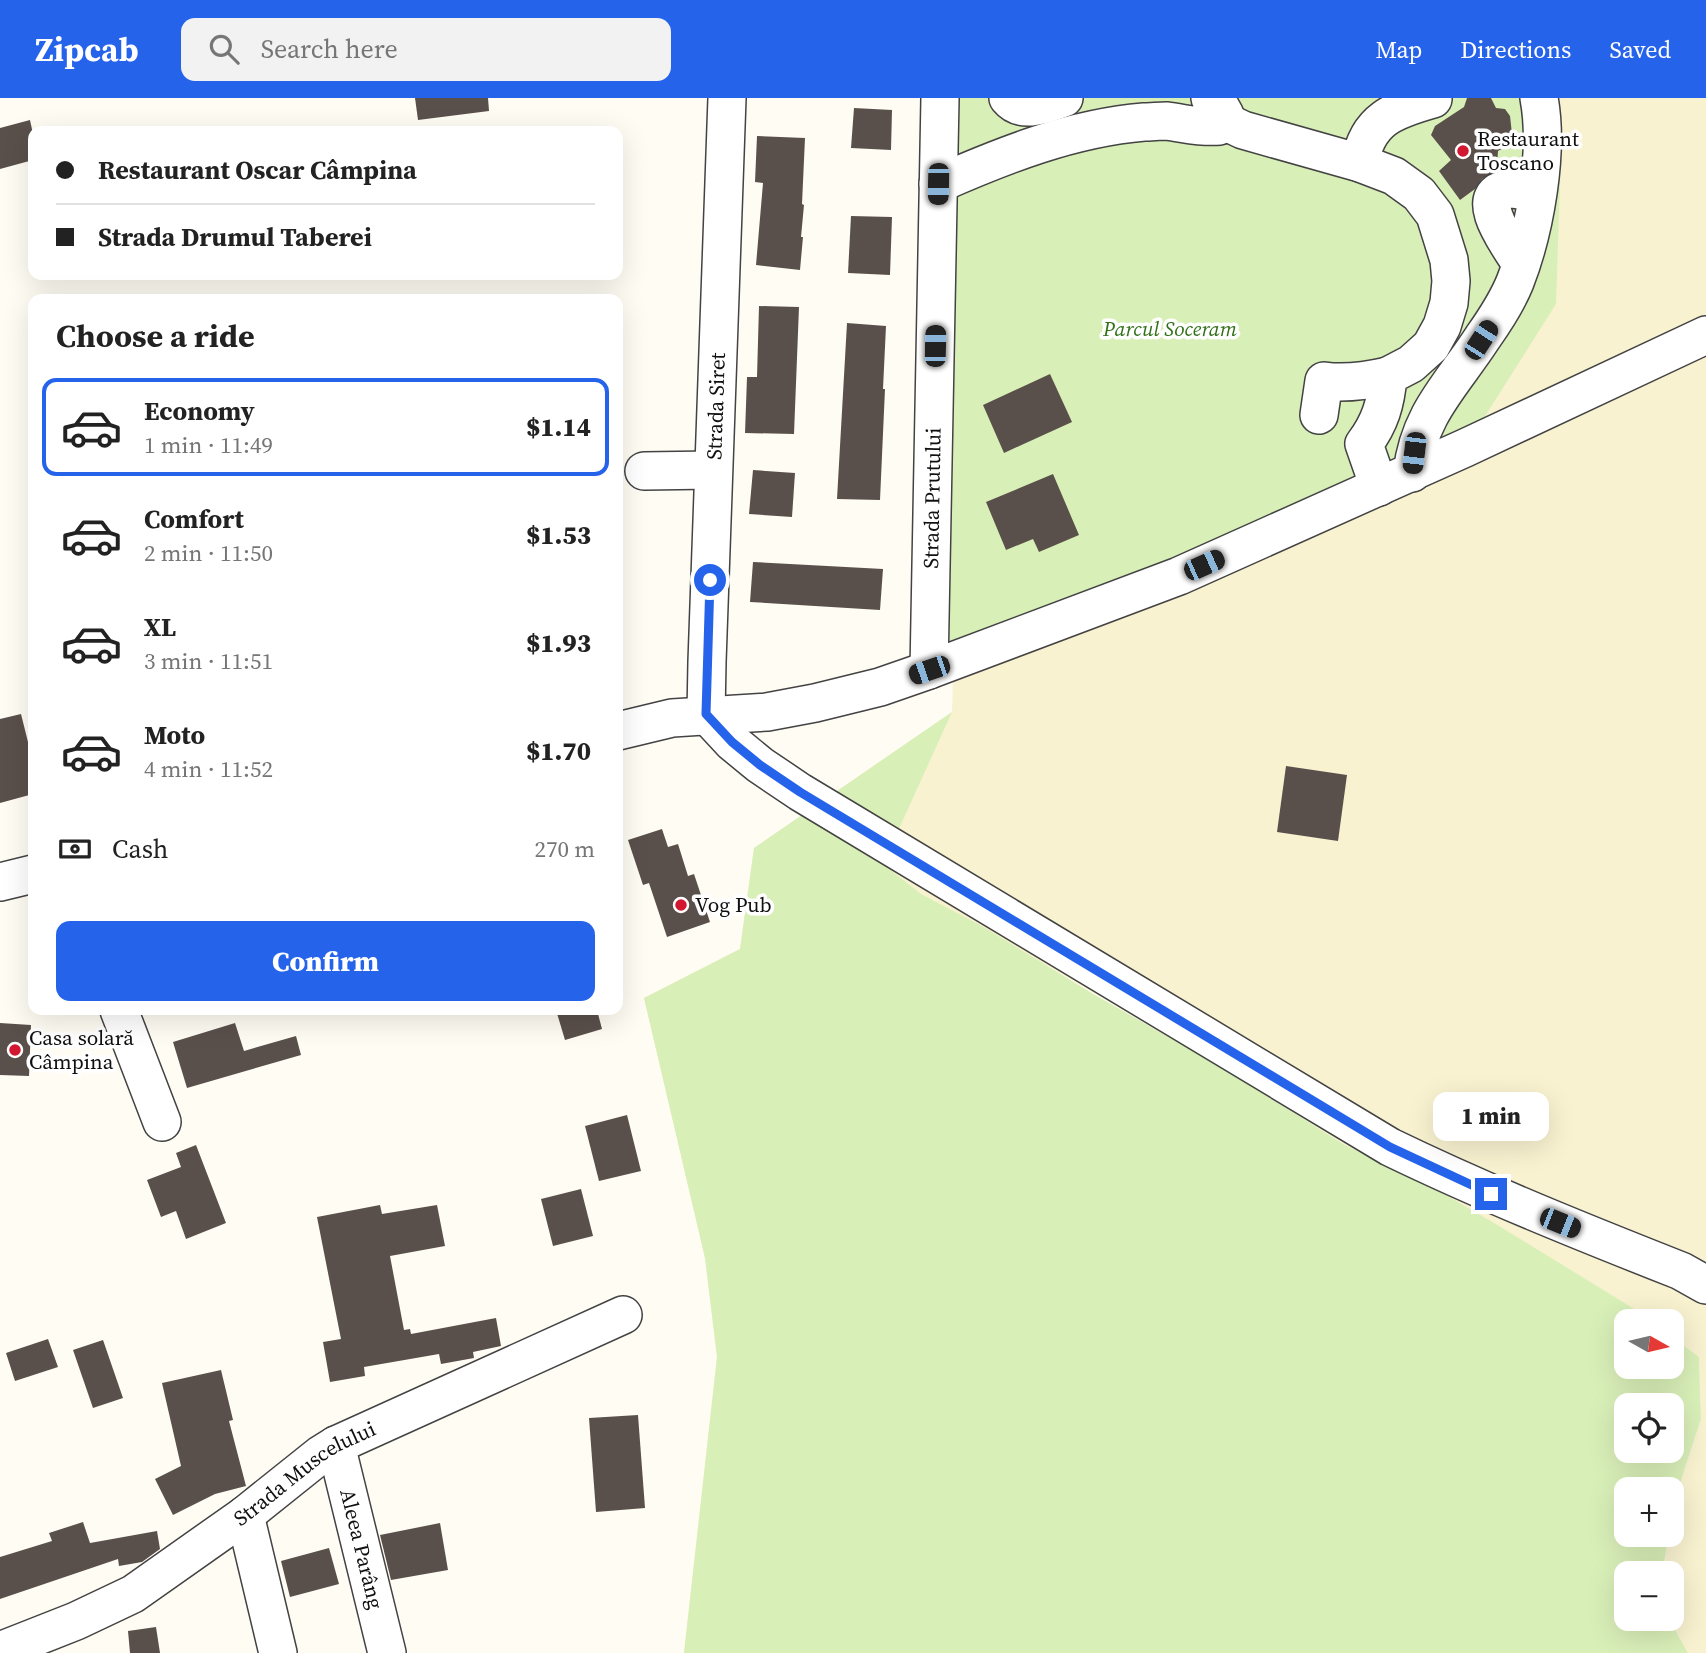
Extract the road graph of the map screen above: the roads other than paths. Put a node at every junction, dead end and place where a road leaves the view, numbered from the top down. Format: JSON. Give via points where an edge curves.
{"nodes":[{"id":1,"x":727,"y":98,"type":"edge"},
{"id":2,"x":940,"y":98,"type":"edge"},
{"id":3,"x":1008,"y":98,"type":"edge"},
{"id":4,"x":1064,"y":98,"type":"edge"},
{"id":5,"x":1539,"y":98,"type":"edge"},
{"id":6,"x":1433,"y":99,"type":"edge"},
{"id":7,"x":1217,"y":110,"type":"edge"},
{"id":8,"x":1095,"y":113,"type":"edge"},
{"id":9,"x":1374,"y":113,"type":"edge"},
{"id":10,"x":1360,"y":163,"type":"junction"},
{"id":11,"x":938,"y":184,"type":"junction"},
{"id":12,"x":1706,"y":335,"type":"edge"},
{"id":13,"x":1388,"y":376,"type":"junction"},
{"id":14,"x":1319,"y":415,"type":"dead end"},
{"id":15,"x":713,"y":470,"type":"junction"},
{"id":16,"x":644,"y":471,"type":"dead end"},
{"id":17,"x":1412,"y":473,"type":"junction"},
{"id":18,"x":1379,"y":487,"type":"junction"},
{"id":19,"x":929,"y":670,"type":"junction"},
{"id":20,"x":706,"y":714,"type":"junction"},
{"id":21,"x":623,"y":730,"type":"edge"},
{"id":22,"x":28,"y":875,"type":"edge"},
{"id":23,"x":0,"y":882,"type":"edge"},
{"id":24,"x":120,"y":1015,"type":"edge"},
{"id":25,"x":162,"y":1122,"type":"dead end"},
{"id":26,"x":1706,"y":1285,"type":"edge"},
{"id":27,"x":622,"y":1315,"type":"dead end"},
{"id":28,"x":336,"y":1445,"type":"junction"},
{"id":29,"x":245,"y":1515,"type":"junction"},
{"id":30,"x":0,"y":1651,"type":"edge"},
{"id":31,"x":278,"y":1653,"type":"edge"},
{"id":32,"x":387,"y":1653,"type":"edge"}],
"edges":[{"from":1,"to":15,"type":"street","name":"Strada Siret"},
{"from":2,"to":11,"type":"street","name":"Strada Prutului"},
{"from":3,"to":4,"type":"street","via":[[1024,107]]},
{"from":5,"to":17,"type":"street","via":[[1544,148],[1521,264],[1502,309],[1428,417],[1414,453]]},
{"from":6,"to":9,"type":"street","via":[[1391,113]]},
{"from":7,"to":8,"type":"street","via":[[1219,126],[1208,127]]},
{"from":7,"to":10,"type":"street","via":[[1252,133]]},
{"from":8,"to":11,"type":"street","via":[[1071,134]]},
{"from":9,"to":10,"type":"street"},
{"from":10,"to":13,"type":"street","via":[[1394,176],[1419,194],[1435,215],[1449,260],[1451,281],[1442,326],[1431,346]]},
{"from":11,"to":19,"type":"street","name":"Strada Prutului"},
{"from":12,"to":17,"type":"street"},
{"from":13,"to":14,"type":"street","via":[[1359,382],[1324,381]]},
{"from":13,"to":18,"type":"street","via":[[1380,419],[1364,444]]},
{"from":15,"to":16,"type":"street"},
{"from":15,"to":20,"type":"street","name":"Strada Siret"},
{"from":17,"to":18,"type":"street"},
{"from":18,"to":19,"type":"street","via":[[1180,576]]},
{"from":19,"to":20,"type":"street","via":[[815,703],[767,712]]},
{"from":20,"to":21,"type":"street"},
{"from":20,"to":26,"type":"street","via":[[732,742],[800,792],[1390,1147]]},
{"from":22,"to":23,"type":"street"},
{"from":24,"to":25,"type":"street"},
{"from":27,"to":28,"type":"street","name":"Strada Muscelului"},
{"from":28,"to":29,"type":"street","name":"Strada Muscelului"},
{"from":28,"to":32,"type":"street","name":"Aleea Parâng"},
{"from":29,"to":30,"type":"street","name":"Strada Muscelului","via":[[133,1594]]},
{"from":29,"to":31,"type":"street"}]}
